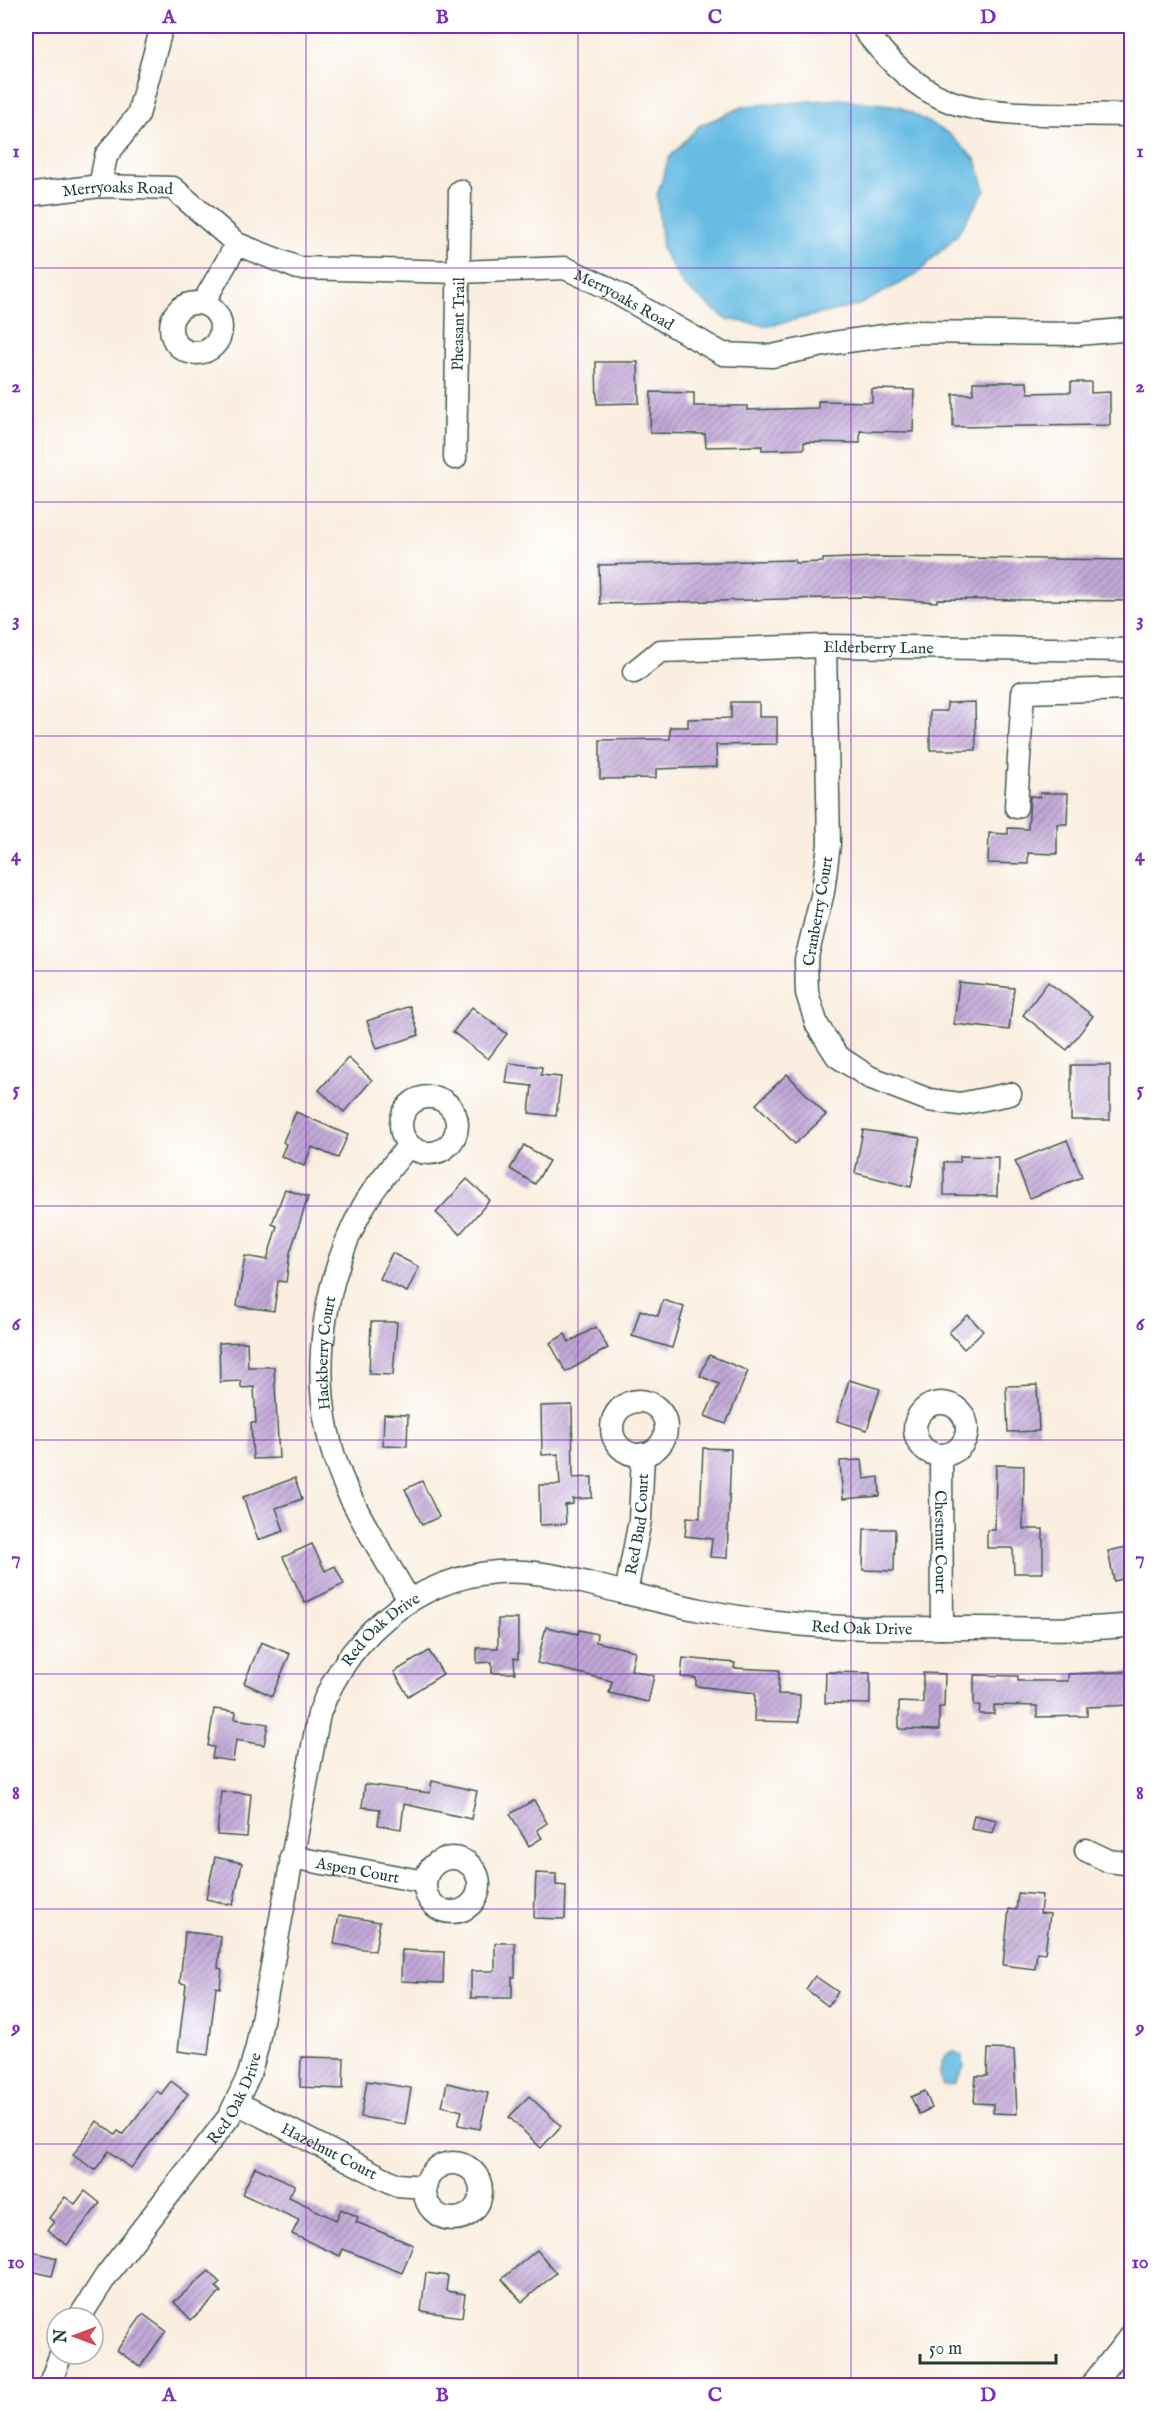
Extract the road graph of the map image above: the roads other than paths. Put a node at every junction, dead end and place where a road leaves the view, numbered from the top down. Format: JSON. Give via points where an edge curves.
{"nodes":[{"id":1,"x":162,"y":26,"type":"edge"},
{"id":2,"x":865,"y":31,"type":"dead end"},
{"id":3,"x":1131,"y":115,"type":"edge"},
{"id":4,"x":100,"y":186,"type":"junction"},
{"id":5,"x":460,"y":191,"type":"dead end"},
{"id":6,"x":26,"y":195,"type":"edge"},
{"id":7,"x":237,"y":244,"type":"junction"},
{"id":8,"x":459,"y":272,"type":"junction"},
{"id":9,"x":203,"y":303,"type":"dead end"},
{"id":10,"x":1131,"y":329,"type":"edge"},
{"id":11,"x":454,"y":458,"type":"dead end"},
{"id":12,"x":825,"y":646,"type":"junction"},
{"id":13,"x":1131,"y":650,"type":"edge"},
{"id":14,"x":634,"y":672,"type":"dead end"},
{"id":15,"x":1131,"y":689,"type":"edge"},
{"id":16,"x":1016,"y":807,"type":"dead end"},
{"id":17,"x":1010,"y":1094,"type":"dead end"},
{"id":18,"x":409,"y":1145,"type":"dead end"},
{"id":19,"x":643,"y":1454,"type":"dead end"},
{"id":20,"x":941,"y":1456,"type":"dead end"},
{"id":21,"x":626,"y":1593,"type":"junction"},
{"id":22,"x":409,"y":1600,"type":"junction"},
{"id":23,"x":1131,"y":1625,"type":"edge"},
{"id":24,"x":942,"y":1628,"type":"junction"},
{"id":25,"x":1086,"y":1850,"type":"dead end"},
{"id":26,"x":291,"y":1857,"type":"junction"},
{"id":27,"x":1131,"y":1864,"type":"edge"},
{"id":28,"x":424,"y":1882,"type":"dead end"},
{"id":29,"x":237,"y":2103,"type":"junction"},
{"id":30,"x":425,"y":2187,"type":"dead end"},
{"id":31,"x":87,"y":2306,"type":"edge"},
{"id":32,"x":1131,"y":2334,"type":"edge"},
{"id":33,"x":56,"y":2366,"type":"edge"},
{"id":34,"x":49,"y":2385,"type":"edge"},
{"id":35,"x":1091,"y":2385,"type":"edge"}],
"edges":[{"from":1,"to":4,"type":"street","via":[[138,115],[106,156]]},
{"from":2,"to":3,"type":"street","via":[[900,70],[946,100],[983,110]]},
{"from":4,"to":6,"type":"street","name":"Merryoaks Road"},
{"from":4,"to":7,"type":"street","name":"Merryoaks Road","via":[[173,188]]},
{"from":5,"to":8,"type":"street","name":"Pheasant Trail"},
{"from":7,"to":8,"type":"street","name":"Merryoaks Road","via":[[298,268]]},
{"from":7,"to":9,"type":"street"},
{"from":8,"to":10,"type":"street","name":"Merryoaks Road","via":[[566,268],[723,354],[772,356],[914,332],[1079,334]]},
{"from":8,"to":11,"type":"street","name":"Pheasant Trail"},
{"from":12,"to":13,"type":"street","name":"Elderberry Lane"},
{"from":12,"to":14,"type":"street","name":"Elderberry Lane","via":[[660,651]]},
{"from":12,"to":17,"type":"street","name":"Cranberry Court","via":[[829,844],[823,892],[806,960],[807,993],[817,1025],[837,1056],[869,1077],[929,1100],[960,1104]]},
{"from":15,"to":16,"type":"street","via":[[1023,692]]},
{"from":18,"to":22,"type":"street","name":"Hackberry Court","via":[[378,1183],[347,1239],[330,1289],[321,1358],[323,1397],[338,1467],[358,1513]]},
{"from":19,"to":21,"type":"street","name":"Red Bud Court","via":[[640,1520]]},
{"from":20,"to":24,"type":"street","name":"Chestnut Court"},
{"from":21,"to":22,"type":"street","name":"Red Oak Drive","via":[[546,1574],[502,1572],[459,1579]]},
{"from":21,"to":24,"type":"street","name":"Red Oak Drive","via":[[777,1622]]},
{"from":22,"to":26,"type":"street","name":"Red Oak Drive","via":[[358,1644],[325,1696],[313,1733]]},
{"from":23,"to":24,"type":"street","name":"Red Oak Drive"},
{"from":25,"to":27,"type":"street","via":[[1109,1861]]},
{"from":26,"to":28,"type":"street","name":"Aspen Court"},
{"from":26,"to":29,"type":"street","name":"Red Oak Drive","via":[[257,2047]]},
{"from":29,"to":30,"type":"street","name":"Hazelnut Court","via":[[397,2185]]},
{"from":29,"to":31,"type":"street","name":"Red Oak Drive"},
{"from":32,"to":35,"type":"street"},
{"from":33,"to":34,"type":"street"}]}
